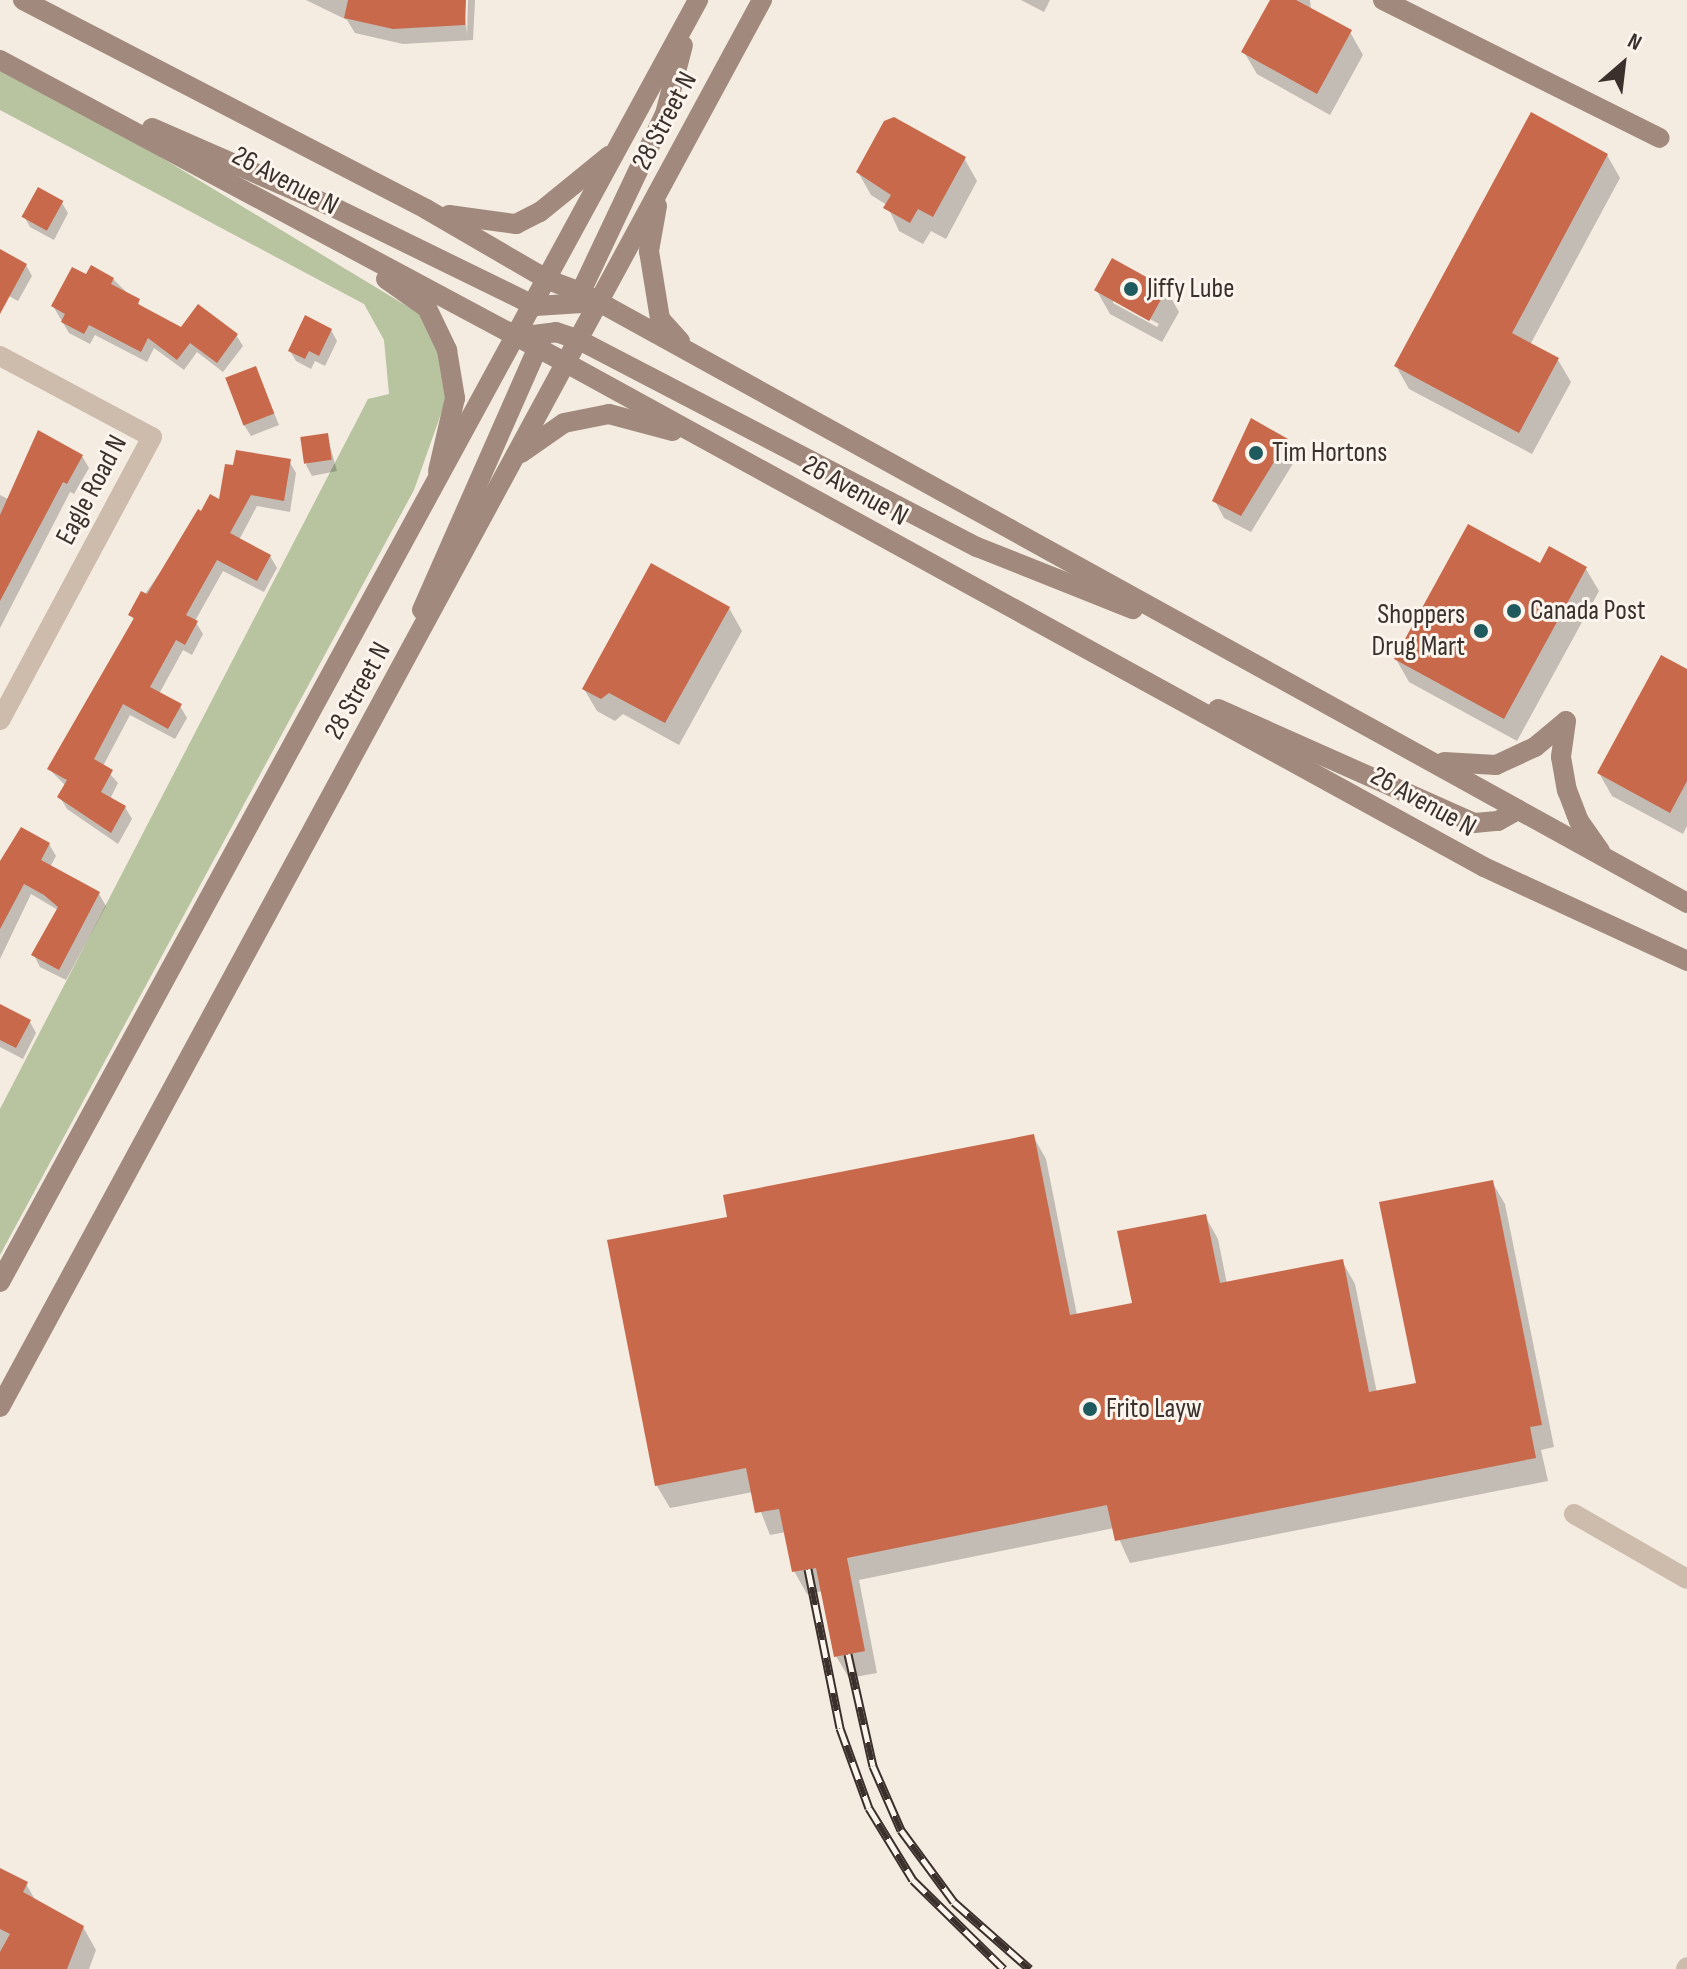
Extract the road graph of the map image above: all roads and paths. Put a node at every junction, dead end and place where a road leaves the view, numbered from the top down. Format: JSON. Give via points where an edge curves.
{"nodes":[{"id":1,"x":23,"y":0,"type":"edge"},
{"id":2,"x":762,"y":0,"type":"edge"},
{"id":3,"x":1383,"y":0,"type":"edge"},
{"id":4,"x":694,"y":9,"type":"edge"},
{"id":5,"x":8,"y":64,"type":"edge"},
{"id":6,"x":1660,"y":138,"type":"dead end"},
{"id":7,"x":618,"y":148,"type":"junction"},
{"id":8,"x":660,"y":190,"type":"junction"},
{"id":9,"x":426,"y":209,"type":"junction"},
{"id":10,"x":318,"y":230,"type":"junction"},
{"id":11,"x":548,"y":280,"type":"junction"},
{"id":12,"x":576,"y":299,"type":"junction"},
{"id":13,"x":599,"y":302,"type":"junction"},
{"id":14,"x":542,"y":307,"type":"junction"},
{"id":15,"x":517,"y":337,"type":"junction"},
{"id":16,"x":574,"y":338,"type":"junction"},
{"id":17,"x":542,"y":341,"type":"junction"},
{"id":18,"x":691,"y":353,"type":"junction"},
{"id":19,"x":0,"y":356,"type":"edge"},
{"id":20,"x":568,"y":364,"type":"junction"},
{"id":21,"x":703,"y":439,"type":"junction"},
{"id":22,"x":518,"y":455,"type":"junction"},
{"id":23,"x":431,"y":498,"type":"junction"},
{"id":24,"x":1209,"y":639,"type":"junction"},
{"id":25,"x":1103,"y":659,"type":"junction"},
{"id":26,"x":388,"y":696,"type":"junction"},
{"id":27,"x":0,"y":720,"type":"edge"},
{"id":28,"x":1426,"y":759,"type":"junction"},
{"id":29,"x":1518,"y":810,"type":"junction"},
{"id":30,"x":1605,"y":857,"type":"junction"},
{"id":31,"x":1687,"y":903,"type":"edge"},
{"id":32,"x":1687,"y":961,"type":"edge"},
{"id":33,"x":0,"y":1282,"type":"edge"},
{"id":34,"x":0,"y":1407,"type":"edge"},
{"id":35,"x":1574,"y":1514,"type":"dead end"},
{"id":36,"x":1687,"y":1579,"type":"edge"}],
"edges":[{"from":1,"to":9,"type":"main road","name":"26 Avenue N"},
{"from":2,"to":8,"type":"main road","name":"28 Street N"},
{"from":3,"to":6,"type":"main road"},
{"from":4,"to":7,"type":"main road","name":"28 Street N"},
{"from":4,"to":12,"type":"main road","via":[[665,114]]},
{"from":5,"to":10,"type":"main road","name":"26 Avenue N"},
{"from":5,"to":14,"type":"main road","via":[[333,207]]},
{"from":7,"to":9,"type":"main road","via":[[540,212],[516,224],[484,223]]},
{"from":7,"to":11,"type":"main road","name":"28 Street N"},
{"from":8,"to":13,"type":"main road","name":"28 Street N"},
{"from":8,"to":18,"type":"main road","via":[[649,251],[660,319]]},
{"from":9,"to":11,"type":"main road","name":"26 Avenue N"},
{"from":10,"to":15,"type":"main road","name":"26 Avenue N"},
{"from":10,"to":23,"type":"main road","via":[[427,308],[447,350],[455,398]]},
{"from":11,"to":12,"type":"main road","name":"26 Avenue N"},
{"from":11,"to":14,"type":"main road"},
{"from":12,"to":13,"type":"main road","name":"26 Avenue N"},
{"from":12,"to":14,"type":"main road"},
{"from":12,"to":16,"type":"main road"},
{"from":13,"to":16,"type":"main road","name":"28 Street N"},
{"from":13,"to":18,"type":"main road","name":"26 Avenue N"},
{"from":14,"to":15,"type":"main road","name":"28 Street N"},
{"from":14,"to":17,"type":"main road"},
{"from":15,"to":17,"type":"main road","name":"26 Avenue N"},
{"from":15,"to":23,"type":"main road","name":"28 Street N"},
{"from":16,"to":17,"type":"main road"},
{"from":16,"to":20,"type":"main road"},
{"from":16,"to":24,"type":"main road","via":[[977,547]]},
{"from":17,"to":20,"type":"main road","name":"26 Avenue N"},
{"from":17,"to":26,"type":"main road","via":[[456,524]]},
{"from":18,"to":24,"type":"main road","name":"26 Avenue N"},
{"from":19,"to":27,"type":"street","name":"Eagle Road N","via":[[152,437]]},
{"from":20,"to":21,"type":"main road","name":"26 Avenue N"},
{"from":20,"to":22,"type":"main road","name":"28 Street N"},
{"from":21,"to":22,"type":"main road","via":[[609,414],[564,423]]},
{"from":21,"to":25,"type":"main road","name":"26 Avenue N"},
{"from":22,"to":26,"type":"main road","name":"28 Street N"},
{"from":23,"to":33,"type":"main road","name":"28 Street N"},
{"from":24,"to":28,"type":"main road","name":"26 Avenue N"},
{"from":25,"to":29,"type":"main road","via":[[1474,823],[1498,821]]},
{"from":25,"to":32,"type":"main road","name":"26 Avenue N","via":[[1496,874]]},
{"from":26,"to":34,"type":"main road","name":"28 Street N"},
{"from":28,"to":29,"type":"main road","name":"26 Avenue N"},
{"from":28,"to":30,"type":"main road","via":[[1496,765],[1535,747],[1566,721],[1561,757],[1567,790],[1579,821]]},
{"from":29,"to":30,"type":"main road","name":"26 Avenue N"},
{"from":30,"to":31,"type":"main road","name":"26 Avenue N"},
{"from":35,"to":36,"type":"street"}]}
